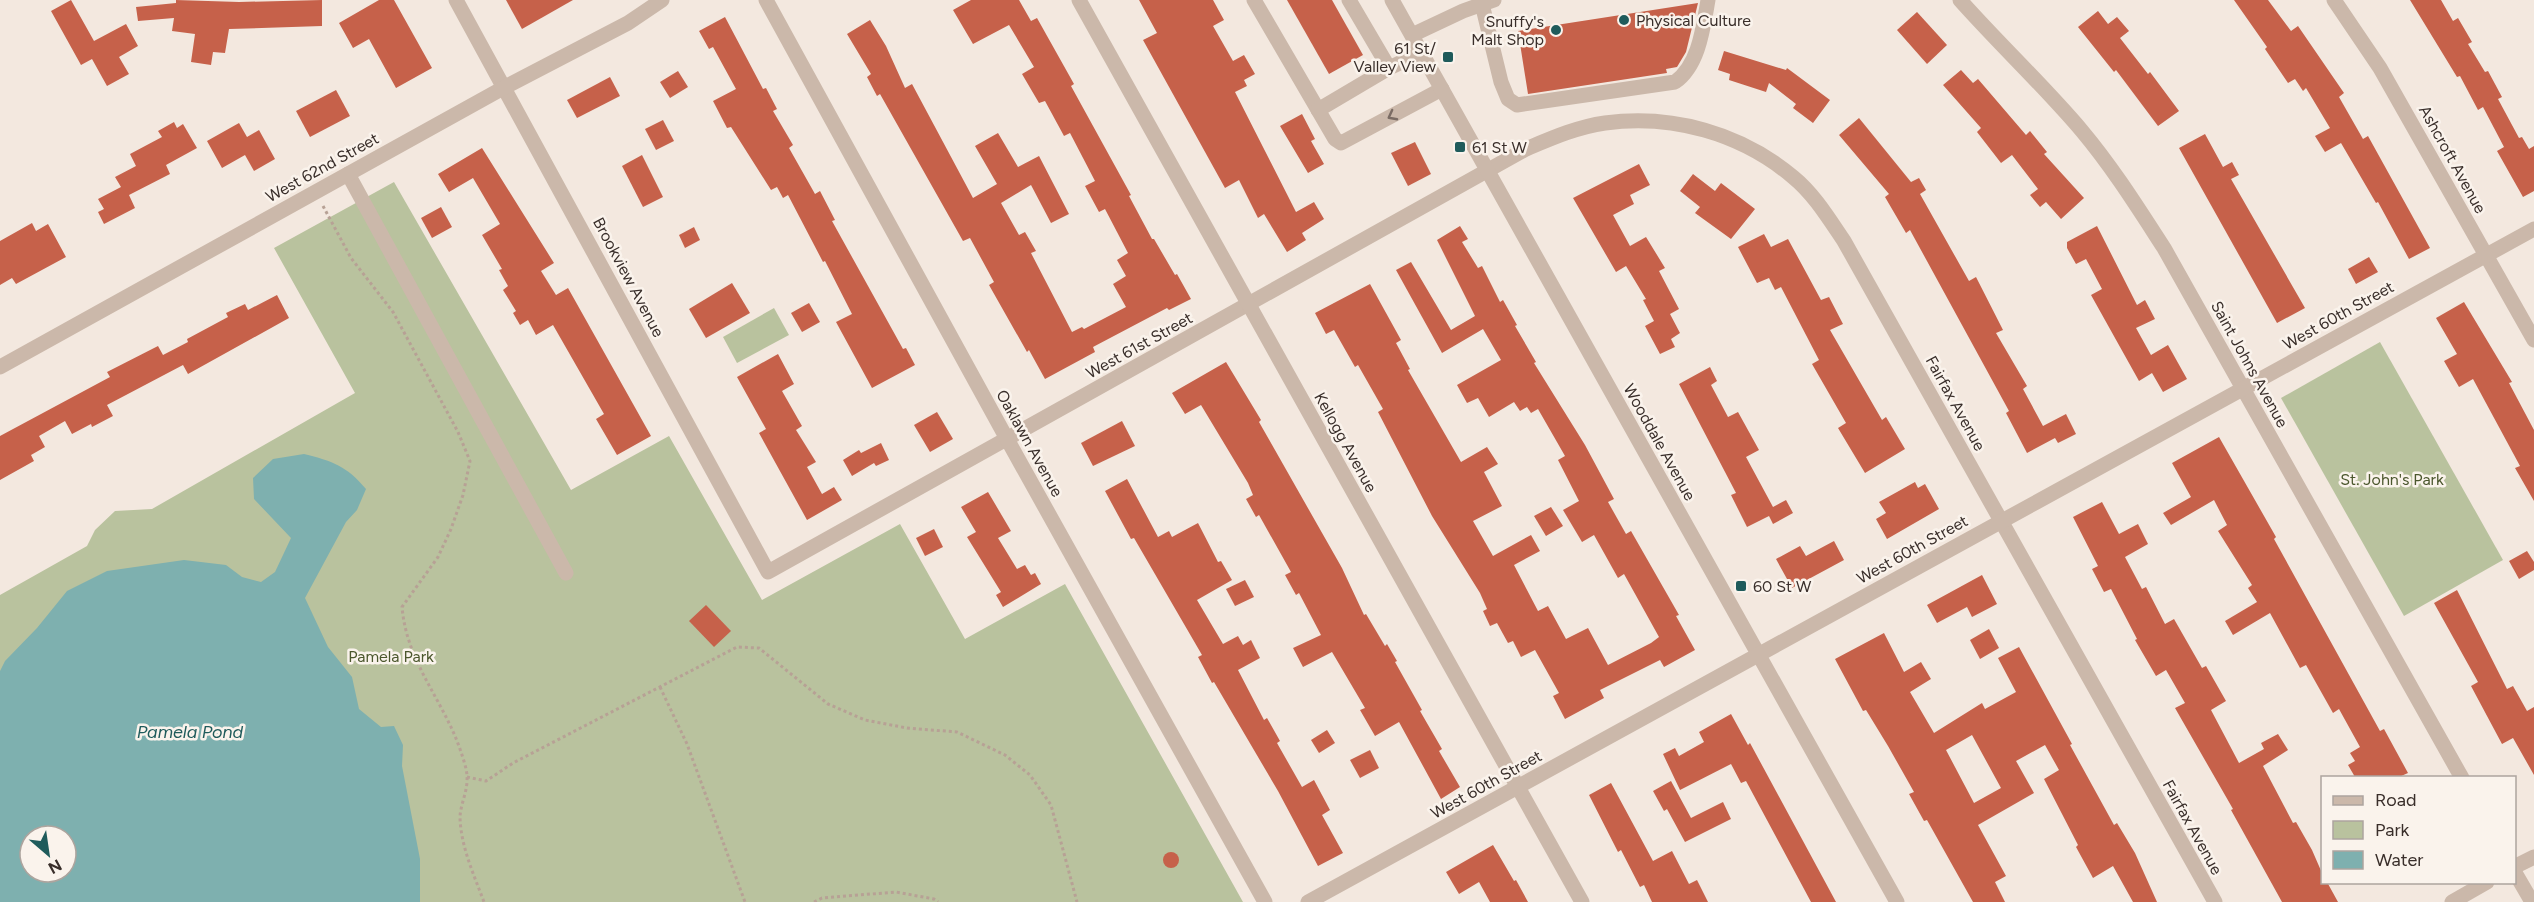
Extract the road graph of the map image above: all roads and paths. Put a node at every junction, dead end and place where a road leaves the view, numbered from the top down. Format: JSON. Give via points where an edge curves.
{"nodes":[{"id":1,"x":456,"y":0,"type":"edge"},
{"id":2,"x":662,"y":0,"type":"edge"},
{"id":3,"x":766,"y":0,"type":"edge"},
{"id":4,"x":1079,"y":0,"type":"edge"},
{"id":5,"x":1254,"y":0,"type":"edge"},
{"id":6,"x":1349,"y":0,"type":"edge"},
{"id":7,"x":1392,"y":0,"type":"edge"},
{"id":8,"x":1708,"y":0,"type":"edge"},
{"id":9,"x":1960,"y":0,"type":"edge"},
{"id":10,"x":2334,"y":0,"type":"edge"},
{"id":11,"x":1488,"y":2,"type":"edge"},
{"id":12,"x":1412,"y":35,"type":"junction"},
{"id":13,"x":1421,"y":53,"type":"junction"},
{"id":14,"x":1389,"y":68,"type":"junction"},
{"id":15,"x":505,"y":87,"type":"junction"},
{"id":16,"x":1442,"y":89,"type":"junction"},
{"id":17,"x":1318,"y":110,"type":"junction"},
{"id":18,"x":1526,"y":149,"type":"joint"},
{"id":19,"x":1488,"y":172,"type":"junction"},
{"id":20,"x":348,"y":174,"type":"junction"},
{"id":21,"x":316,"y":192,"type":"junction"},
{"id":22,"x":2534,"y":229,"type":"edge"},
{"id":23,"x":2486,"y":255,"type":"junction"},
{"id":24,"x":1249,"y":304,"type":"junction"},
{"id":25,"x":2534,"y":340,"type":"edge"},
{"id":26,"x":0,"y":367,"type":"edge"},
{"id":27,"x":2243,"y":388,"type":"junction"},
{"id":28,"x":1007,"y":439,"type":"junction"},
{"id":29,"x":2001,"y":521,"type":"junction"},
{"id":30,"x":768,"y":572,"type":"joint"},
{"id":31,"x":566,"y":573,"type":"dead end"},
{"id":32,"x":1758,"y":655,"type":"junction"},
{"id":33,"x":660,"y":687,"type":"junction"},
{"id":34,"x":2461,"y":776,"type":"edge"},
{"id":35,"x":467,"y":777,"type":"junction"},
{"id":36,"x":1518,"y":787,"type":"junction"},
{"id":37,"x":2534,"y":857,"type":"edge"},
{"id":38,"x":2516,"y":868,"type":"edge"},
{"id":39,"x":2516,"y":873,"type":"edge"},
{"id":40,"x":2484,"y":884,"type":"edge"},
{"id":41,"x":484,"y":902,"type":"edge"},
{"id":42,"x":745,"y":902,"type":"edge"},
{"id":43,"x":814,"y":902,"type":"edge"},
{"id":44,"x":938,"y":902,"type":"edge"},
{"id":45,"x":1077,"y":902,"type":"edge"},
{"id":46,"x":1265,"y":902,"type":"edge"},
{"id":47,"x":1308,"y":902,"type":"edge"},
{"id":48,"x":1582,"y":902,"type":"edge"},
{"id":49,"x":1897,"y":902,"type":"edge"},
{"id":50,"x":2215,"y":902,"type":"edge"},
{"id":51,"x":2452,"y":902,"type":"edge"},
{"id":52,"x":2532,"y":902,"type":"edge"}],
"edges":[{"from":1,"to":15,"type":"street","name":"Brookview Avenue"},
{"from":2,"to":15,"type":"street","name":"West 62nd Street","via":[[628,23]]},
{"from":3,"to":28,"type":"street","name":"Oaklawn Avenue"},
{"from":4,"to":24,"type":"street","name":"Kellogg Avenue"},
{"from":5,"to":17,"type":"street"},
{"from":6,"to":14,"type":"street"},
{"from":7,"to":12,"type":"street","name":"Wooddale Avenue"},
{"from":8,"to":11,"type":"street","via":[[1691,66],[1675,82],[1517,105],[1508,99],[1501,82]]},
{"from":9,"to":27,"type":"street","name":"Saint Johns Avenue","via":[[2076,124],[2125,188],[2164,248]]},
{"from":10,"to":23,"type":"street","name":"Ashcroft Avenue","via":[[2380,68]]},
{"from":11,"to":12,"type":"street"},
{"from":12,"to":13,"type":"street","name":"Wooddale Avenue"},
{"from":13,"to":14,"type":"street"},
{"from":13,"to":16,"type":"street","name":"Wooddale Avenue"},
{"from":14,"to":17,"type":"street"},
{"from":15,"to":20,"type":"street","name":"West 62nd Street"},
{"from":15,"to":30,"type":"street","name":"Brookview Avenue"},
{"from":16,"to":17,"type":"street","one_way":true,"via":[[1341,143]]},
{"from":16,"to":19,"type":"street","name":"Wooddale Avenue"},
{"from":18,"to":19,"type":"street","name":"West 61st Street"},
{"from":18,"to":29,"type":"street","name":"Fairfax Avenue","via":[[1603,123],[1645,120],[1685,125],[1724,136],[1794,177],[1822,207],[1844,241]]},
{"from":19,"to":24,"type":"street","name":"West 61st Street"},
{"from":19,"to":32,"type":"street","name":"Wooddale Avenue"},
{"from":20,"to":21,"type":"street","name":"West 62nd Street"},
{"from":20,"to":31,"type":"street"},
{"from":21,"to":26,"type":"street","name":"West 62nd Street"},
{"from":21,"to":35,"type":"path","via":[[351,258],[393,312],[470,461],[463,495],[438,557],[402,607],[411,653],[452,730]]},
{"from":22,"to":23,"type":"street","name":"West 60th Street"},
{"from":23,"to":25,"type":"street","name":"Ashcroft Avenue"},
{"from":23,"to":27,"type":"street","name":"West 60th Street"},
{"from":24,"to":28,"type":"street","name":"West 61st Street"},
{"from":24,"to":36,"type":"street","name":"Kellogg Avenue"},
{"from":27,"to":29,"type":"street","name":"West 60th Street"},
{"from":27,"to":34,"type":"street","name":"Saint Johns Avenue"},
{"from":28,"to":30,"type":"street","name":"West 61st Street"},
{"from":28,"to":46,"type":"street","name":"Oaklawn Avenue"},
{"from":29,"to":32,"type":"street","name":"West 60th Street"},
{"from":29,"to":50,"type":"street","name":"Fairfax Avenue"},
{"from":32,"to":36,"type":"street","name":"West 60th Street"},
{"from":32,"to":49,"type":"street","name":"Wooddale Avenue"},
{"from":33,"to":35,"type":"path","via":[[513,763],[486,781]]},
{"from":33,"to":42,"type":"path","via":[[687,744]]},
{"from":33,"to":45,"type":"path","via":[[737,647],[759,648],[828,704],[864,720],[957,732],[1005,755],[1030,775],[1051,805]]},
{"from":35,"to":41,"type":"path","via":[[460,818],[467,858]]},
{"from":36,"to":47,"type":"street","name":"West 60th Street"},
{"from":36,"to":48,"type":"street","name":"Kellogg Avenue"},
{"from":37,"to":38,"type":"street"},
{"from":39,"to":52,"type":"street"},
{"from":40,"to":51,"type":"street"},
{"from":43,"to":44,"type":"path","via":[[896,892]]}]}
